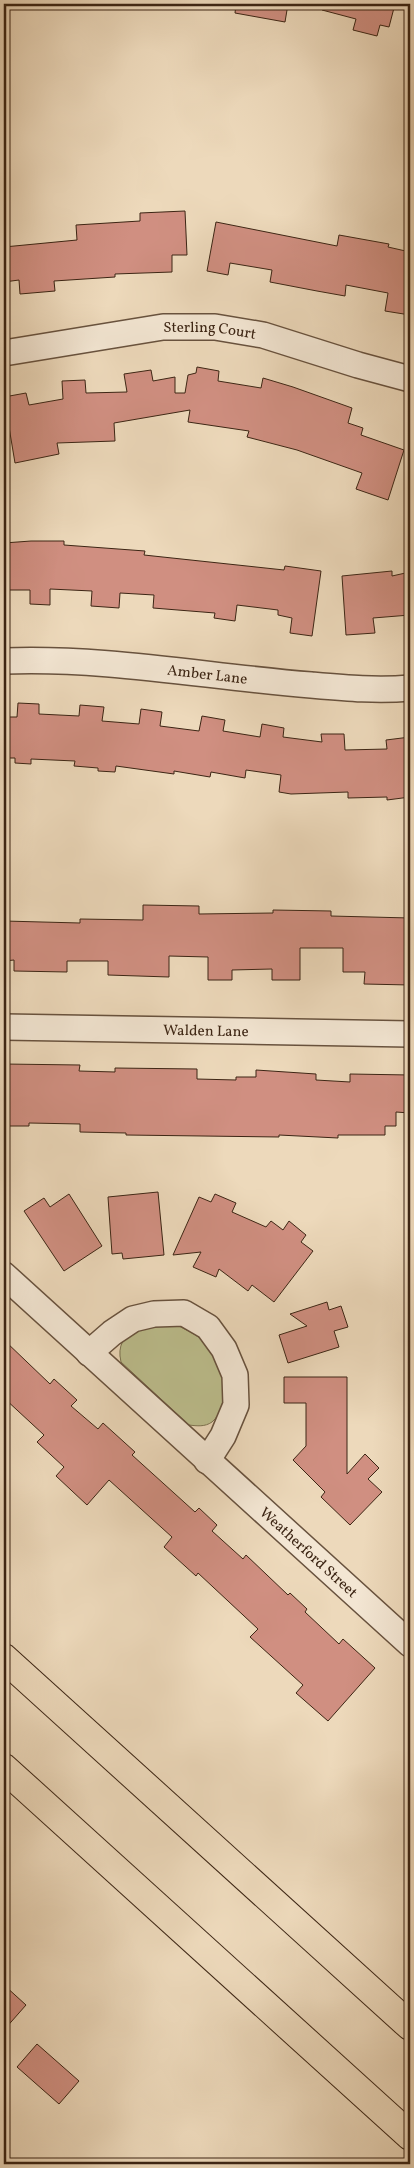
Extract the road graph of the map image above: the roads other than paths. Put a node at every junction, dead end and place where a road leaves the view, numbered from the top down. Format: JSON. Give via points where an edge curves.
{"nodes":[{"id":1,"x":4,"y":353,"type":"edge"},
{"id":2,"x":410,"y":379,"type":"edge"},
{"id":3,"x":4,"y":661,"type":"edge"},
{"id":4,"x":410,"y":688,"type":"edge"},
{"id":5,"x":4,"y":1027,"type":"edge"},
{"id":6,"x":410,"y":1034,"type":"edge"},
{"id":7,"x":4,"y":1275,"type":"edge"},
{"id":8,"x":89,"y":1353,"type":"junction"},
{"id":9,"x":207,"y":1461,"type":"junction"},
{"id":10,"x":410,"y":1644,"type":"edge"},
{"id":11,"x":4,"y":1658,"type":"edge"},
{"id":12,"x":4,"y":1768,"type":"edge"},
{"id":13,"x":410,"y":2026,"type":"edge"},
{"id":14,"x":410,"y":2136,"type":"edge"}],
"edges":[{"from":1,"to":2,"type":"street","name":"Sterling Court","via":[[163,327],[214,327],[263,335]]},
{"from":3,"to":4,"type":"street","name":"Amber Lane","via":[[128,664],[281,683],[382,690]]},
{"from":5,"to":6,"type":"street","name":"Walden Lane"},
{"from":7,"to":8,"type":"street","name":"Weatherford Street"},
{"from":8,"to":9,"type":"street","name":"Weatherford Street"},
{"from":8,"to":9,"type":"street","via":[[133,1319],[154,1314],[184,1313],[208,1327],[224,1349],[235,1375],[236,1406]]},
{"from":9,"to":10,"type":"street","name":"Weatherford Street"},
{"from":11,"to":13,"type":"highway"},
{"from":12,"to":14,"type":"highway"}]}
